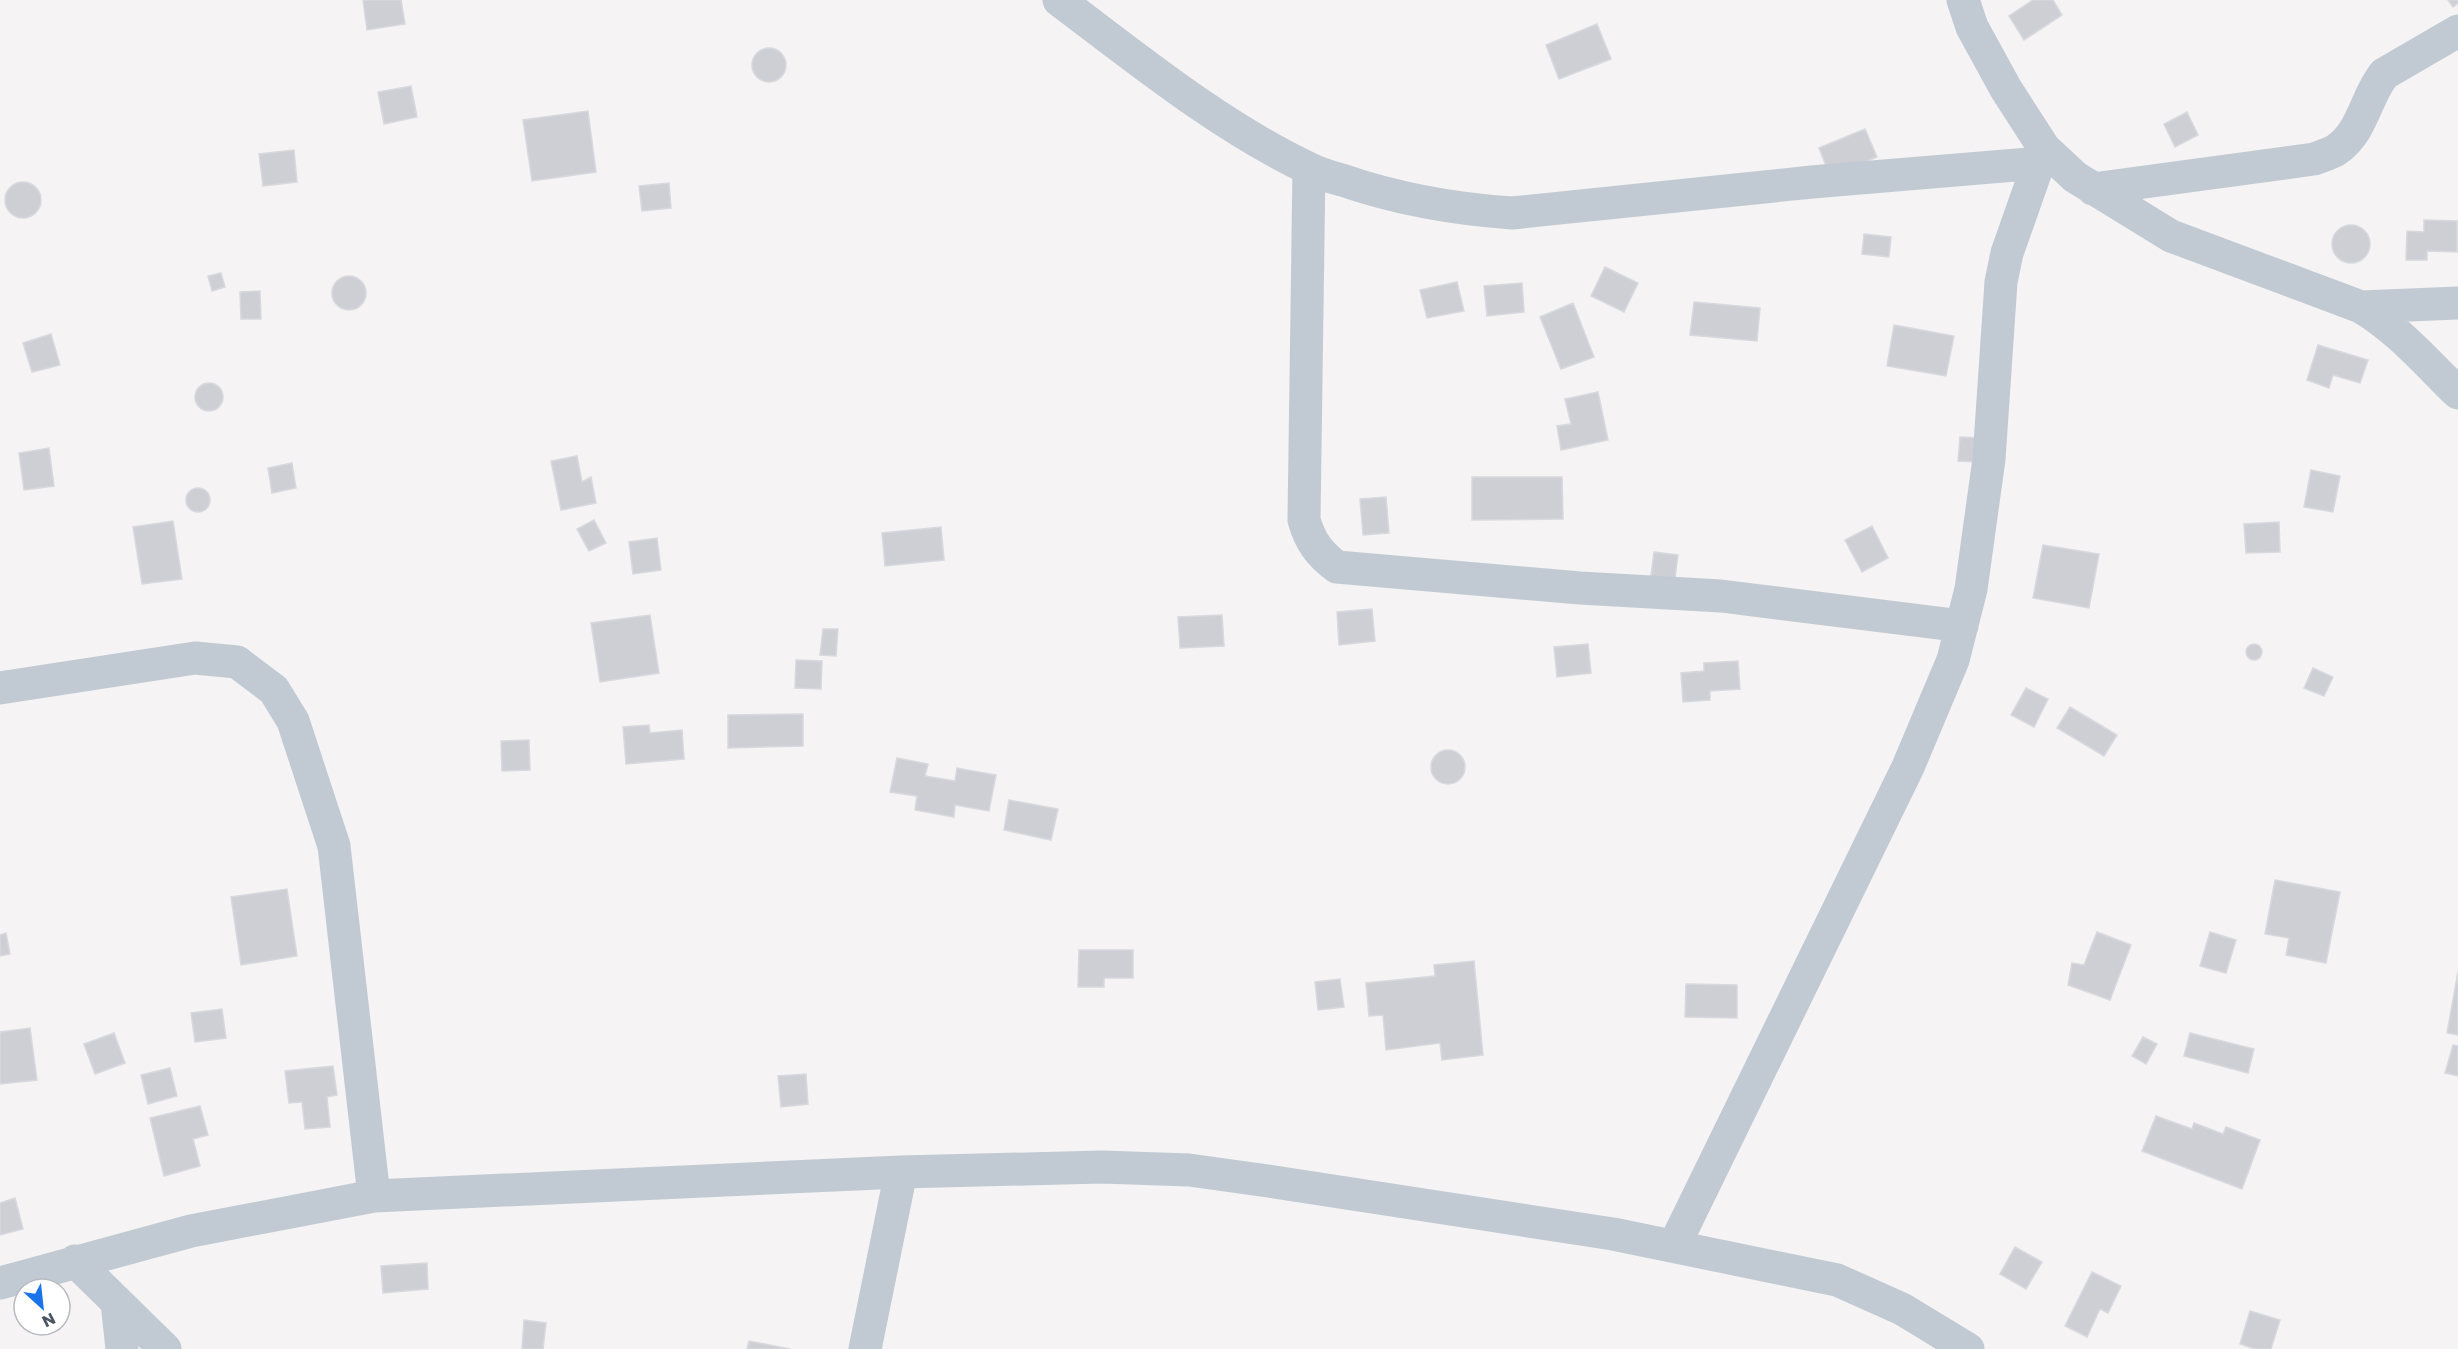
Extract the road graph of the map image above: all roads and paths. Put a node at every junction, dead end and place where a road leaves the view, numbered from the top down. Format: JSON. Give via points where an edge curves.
{"nodes":[{"id":1,"x":1059,"y":0,"type":"edge"},
{"id":2,"x":1963,"y":0,"type":"edge"},
{"id":3,"x":2458,"y":31,"type":"edge"},
{"id":4,"x":2042,"y":155,"type":"junction"},
{"id":5,"x":1309,"y":169,"type":"junction"},
{"id":6,"x":2093,"y":189,"type":"junction"},
{"id":7,"x":2458,"y":303,"type":"edge"},
{"id":8,"x":2361,"y":307,"type":"junction"},
{"id":9,"x":2458,"y":393,"type":"edge"},
{"id":10,"x":1962,"y":626,"type":"junction"},
{"id":11,"x":0,"y":688,"type":"edge"},
{"id":12,"x":901,"y":1172,"type":"junction"},
{"id":13,"x":374,"y":1196,"type":"junction"},
{"id":14,"x":1674,"y":1246,"type":"junction"},
{"id":15,"x":75,"y":1261,"type":"junction"},
{"id":16,"x":0,"y":1283,"type":"edge"},
{"id":17,"x":117,"y":1302,"type":"junction"},
{"id":18,"x":122,"y":1349,"type":"edge"},
{"id":19,"x":165,"y":1349,"type":"edge"},
{"id":20,"x":865,"y":1349,"type":"edge"},
{"id":21,"x":1968,"y":1349,"type":"edge"}],
"edges":[{"from":1,"to":5,"type":"street","via":[[1169,82]]},
{"from":2,"to":4,"type":"street","via":[[1972,27]]},
{"from":3,"to":6,"type":"street","via":[[2384,74],[2353,134],[2336,150],[2314,159]]},
{"from":4,"to":5,"type":"street","via":[[1512,213],[1472,211],[1382,194]]},
{"from":4,"to":6,"type":"street"},
{"from":4,"to":10,"type":"street","via":[[2007,253],[2001,282],[1989,459]]},
{"from":5,"to":10,"type":"street","via":[[1304,520],[1313,544],[1337,567],[1721,596]]},
{"from":6,"to":8,"type":"street","via":[[2170,237]]},
{"from":7,"to":8,"type":"street"},
{"from":8,"to":9,"type":"street","via":[[2398,334]]},
{"from":10,"to":14,"type":"street","via":[[1953,660],[1908,766]]},
{"from":11,"to":13,"type":"street","via":[[195,658],[237,662],[274,690],[293,721],[334,846]]},
{"from":12,"to":13,"type":"street"},
{"from":12,"to":14,"type":"street","via":[[1102,1167],[1189,1170]]},
{"from":12,"to":20,"type":"street"},
{"from":13,"to":15,"type":"street","via":[[190,1231]]},
{"from":14,"to":21,"type":"street","via":[[1837,1280],[1902,1309]]},
{"from":15,"to":16,"type":"street"},
{"from":15,"to":17,"type":"street"},
{"from":17,"to":18,"type":"street"},
{"from":17,"to":19,"type":"street"}]}
